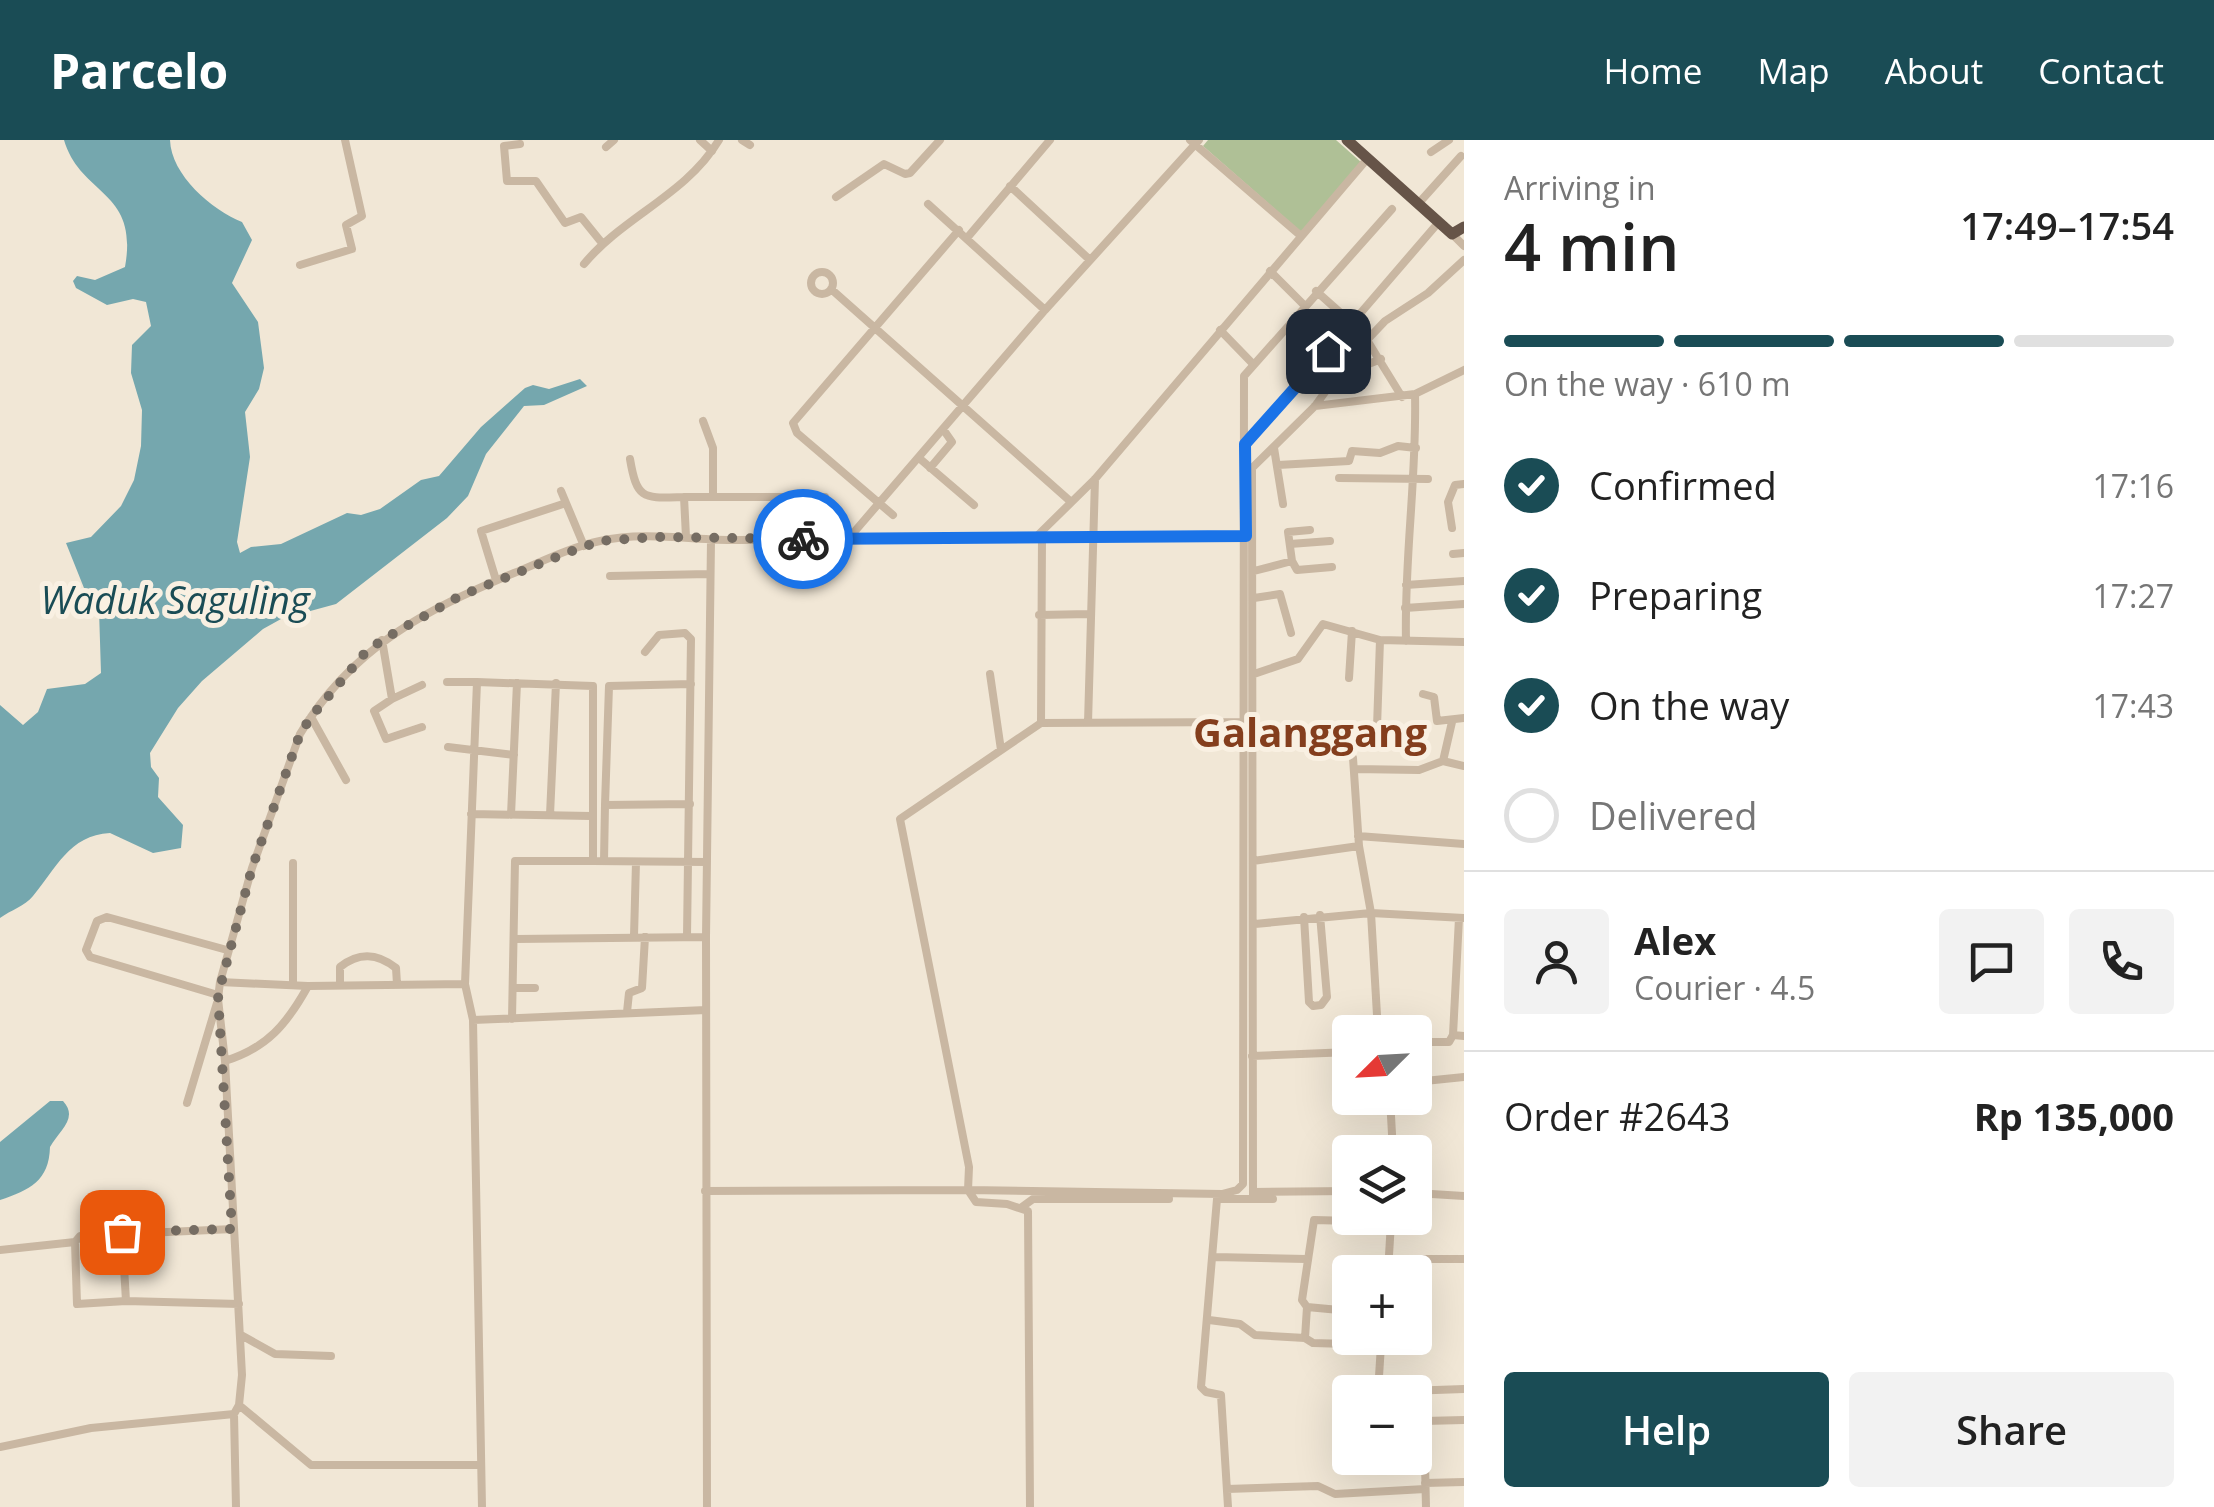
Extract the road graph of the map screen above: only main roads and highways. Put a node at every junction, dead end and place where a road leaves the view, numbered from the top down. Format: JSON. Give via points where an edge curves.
{"nodes":[{"id":1,"x":1347,"y":140,"type":"edge"},
{"id":2,"x":1464,"y":227,"type":"edge"}],
"edges":[{"from":1,"to":2,"type":"highway","via":[[1452,234]]}]}
